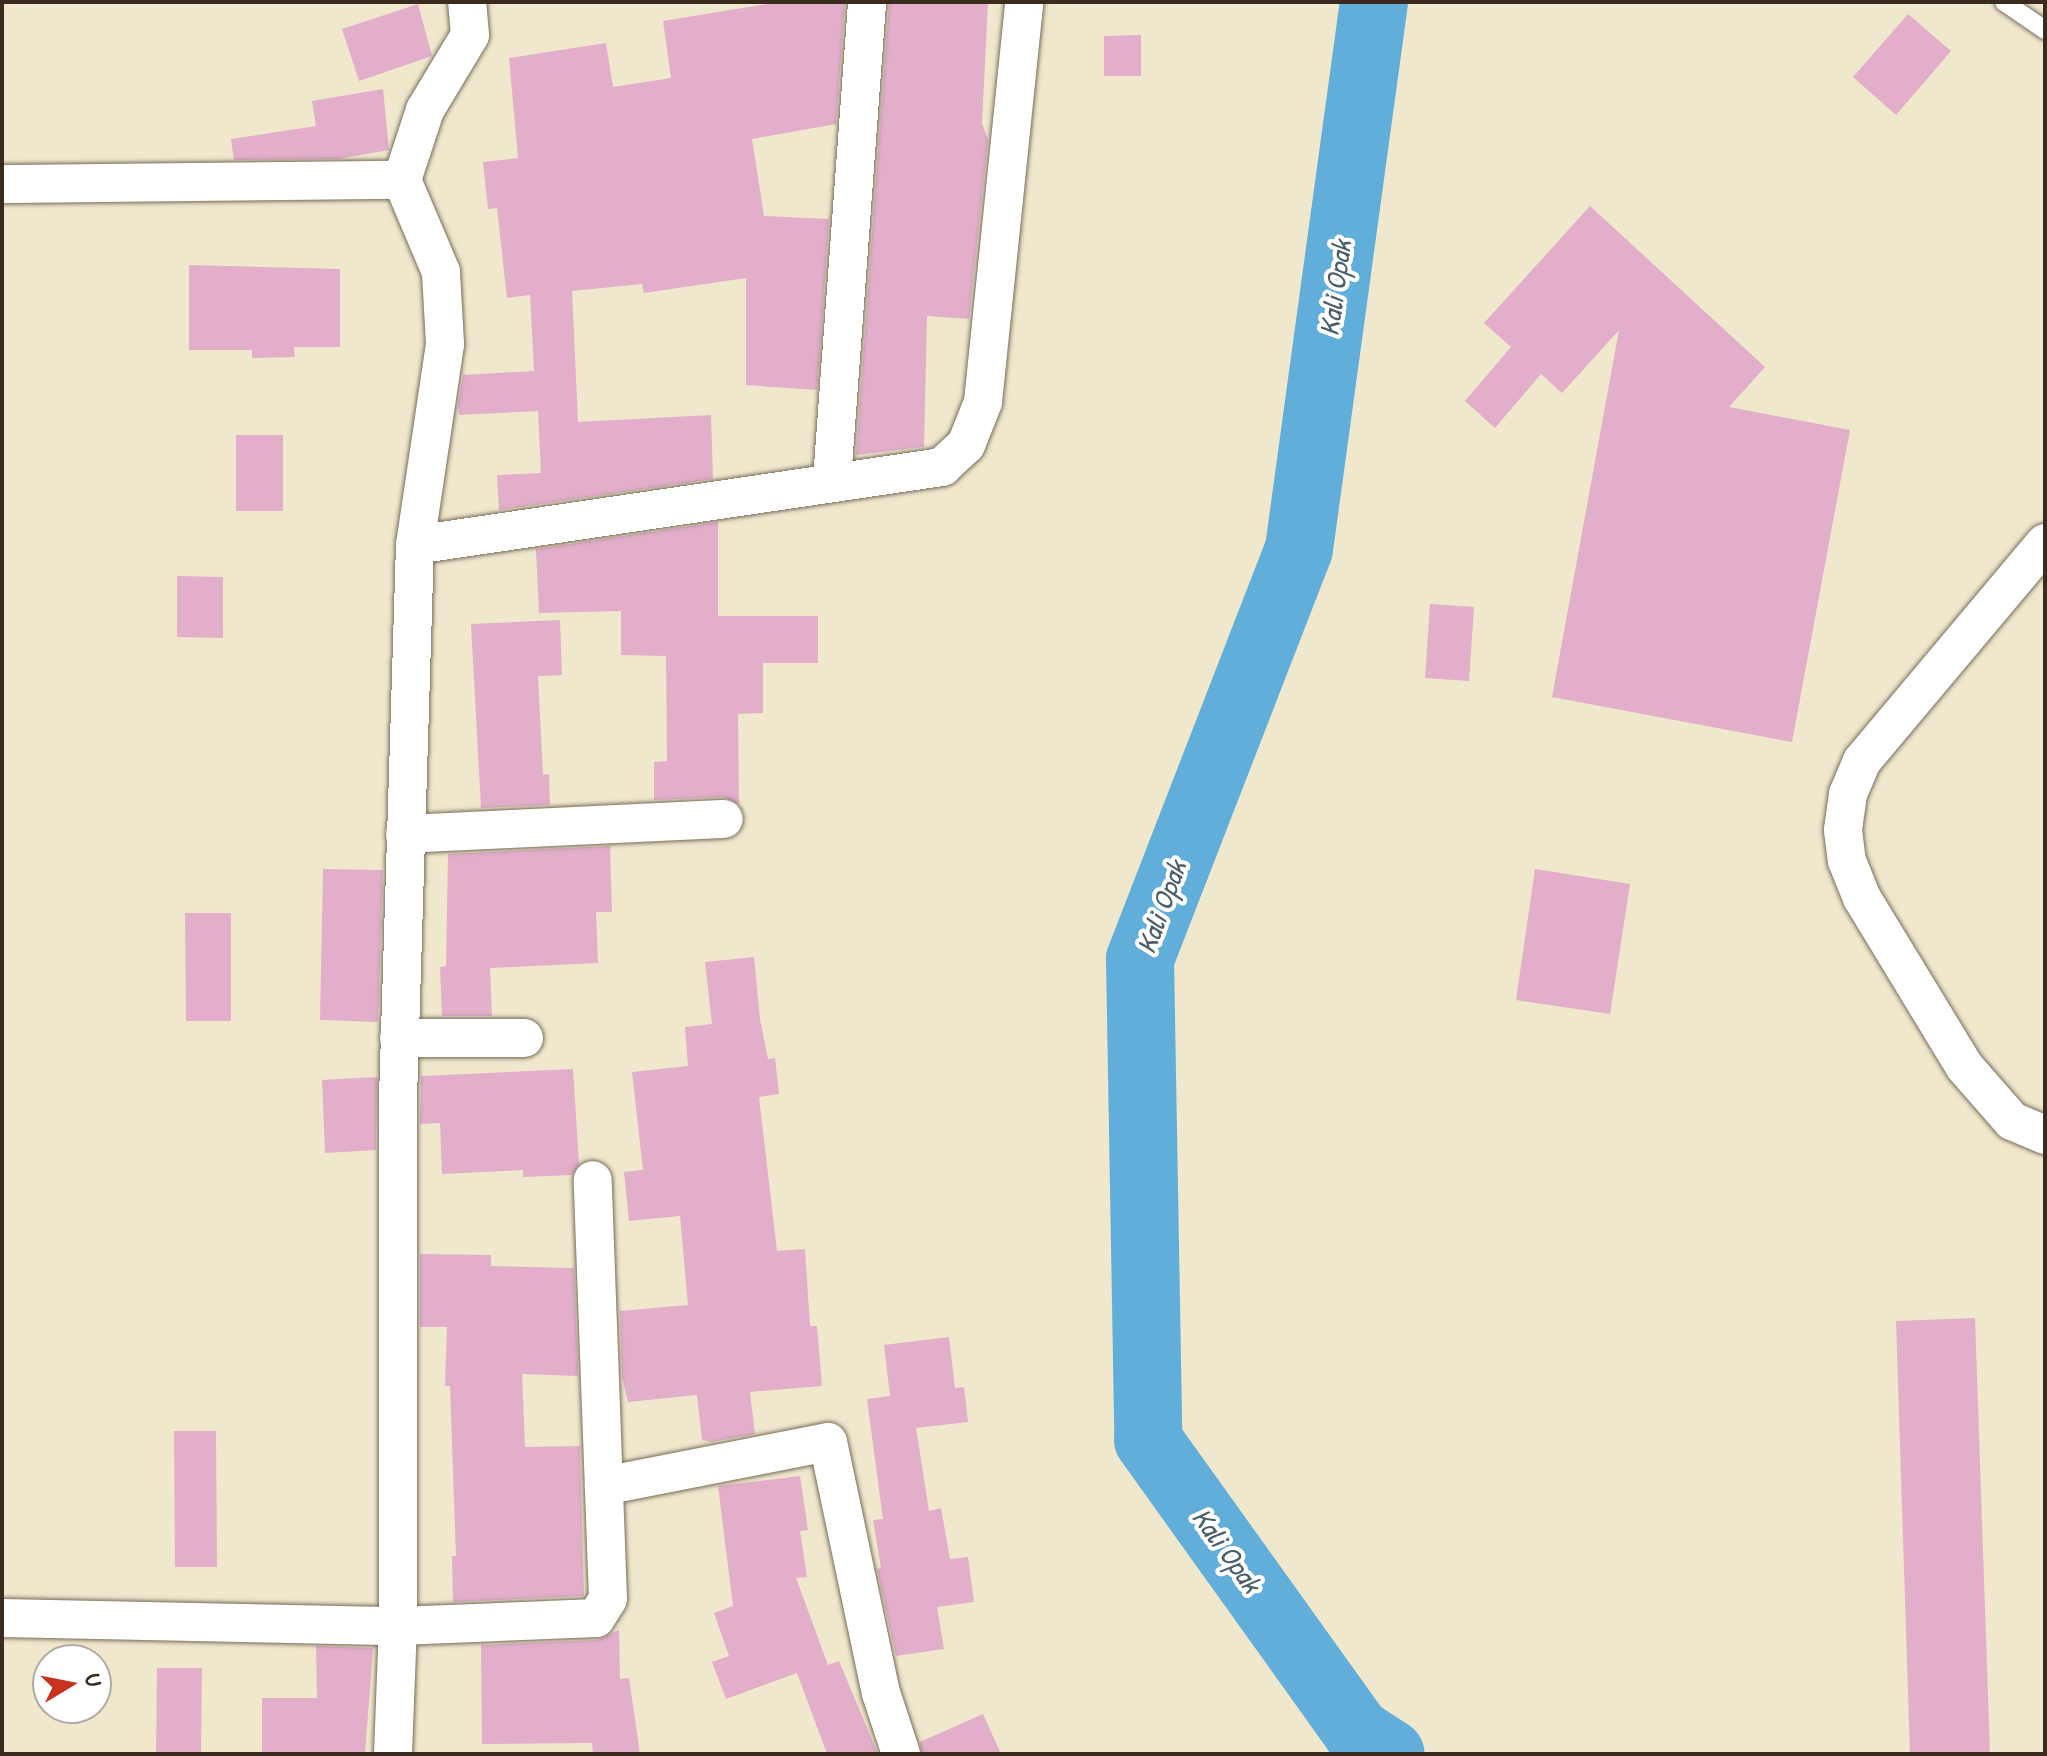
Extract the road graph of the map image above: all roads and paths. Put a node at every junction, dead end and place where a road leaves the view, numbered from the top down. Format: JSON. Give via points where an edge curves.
{"nodes":[{"id":1,"x":467,"y":2,"type":"edge"},
{"id":2,"x":867,"y":2,"type":"edge"},
{"id":3,"x":1024,"y":2,"type":"edge"},
{"id":4,"x":2004,"y":2,"type":"edge"},
{"id":5,"x":2045,"y":30,"type":"edge"},
{"id":6,"x":402,"y":180,"type":"junction"},
{"id":7,"x":2,"y":184,"type":"edge"},
{"id":8,"x":832,"y":480,"type":"junction"},
{"id":9,"x":2045,"y":543,"type":"edge"},
{"id":10,"x":415,"y":545,"type":"junction"},
{"id":11,"x":724,"y":819,"type":"dead end"},
{"id":12,"x":405,"y":834,"type":"junction"},
{"id":13,"x":399,"y":1038,"type":"junction"},
{"id":14,"x":524,"y":1038,"type":"dead end"},
{"id":15,"x":2045,"y":1135,"type":"edge"},
{"id":16,"x":593,"y":1180,"type":"dead end"},
{"id":17,"x":604,"y":1486,"type":"junction"},
{"id":18,"x":2,"y":1618,"type":"edge"},
{"id":19,"x":398,"y":1626,"type":"junction"},
{"id":20,"x":393,"y":1754,"type":"edge"},
{"id":21,"x":901,"y":1754,"type":"edge"}],
"edges":[{"from":1,"to":6,"type":"street","via":[[470,35],[425,110]]},
{"from":2,"to":8,"type":"street"},
{"from":3,"to":8,"type":"street","via":[[990,357],[983,402],[966,445],[942,467]]},
{"from":4,"to":5,"type":"lane"},
{"from":6,"to":7,"type":"street"},
{"from":6,"to":10,"type":"street","via":[[441,272],[445,344]]},
{"from":8,"to":10,"type":"street"},
{"from":9,"to":15,"type":"street","via":[[1862,761],[1848,794],[1843,830],[1847,861],[1862,898],[1964,1066],[2012,1121]]},
{"from":10,"to":12,"type":"street"},
{"from":11,"to":12,"type":"street"},
{"from":12,"to":13,"type":"street"},
{"from":13,"to":14,"type":"street"},
{"from":13,"to":19,"type":"street"},
{"from":16,"to":17,"type":"street"},
{"from":17,"to":19,"type":"street","via":[[608,1599],[596,1618]]},
{"from":17,"to":21,"type":"street","via":[[828,1442],[881,1693]]},
{"from":18,"to":19,"type":"street"},
{"from":19,"to":20,"type":"street"}]}
